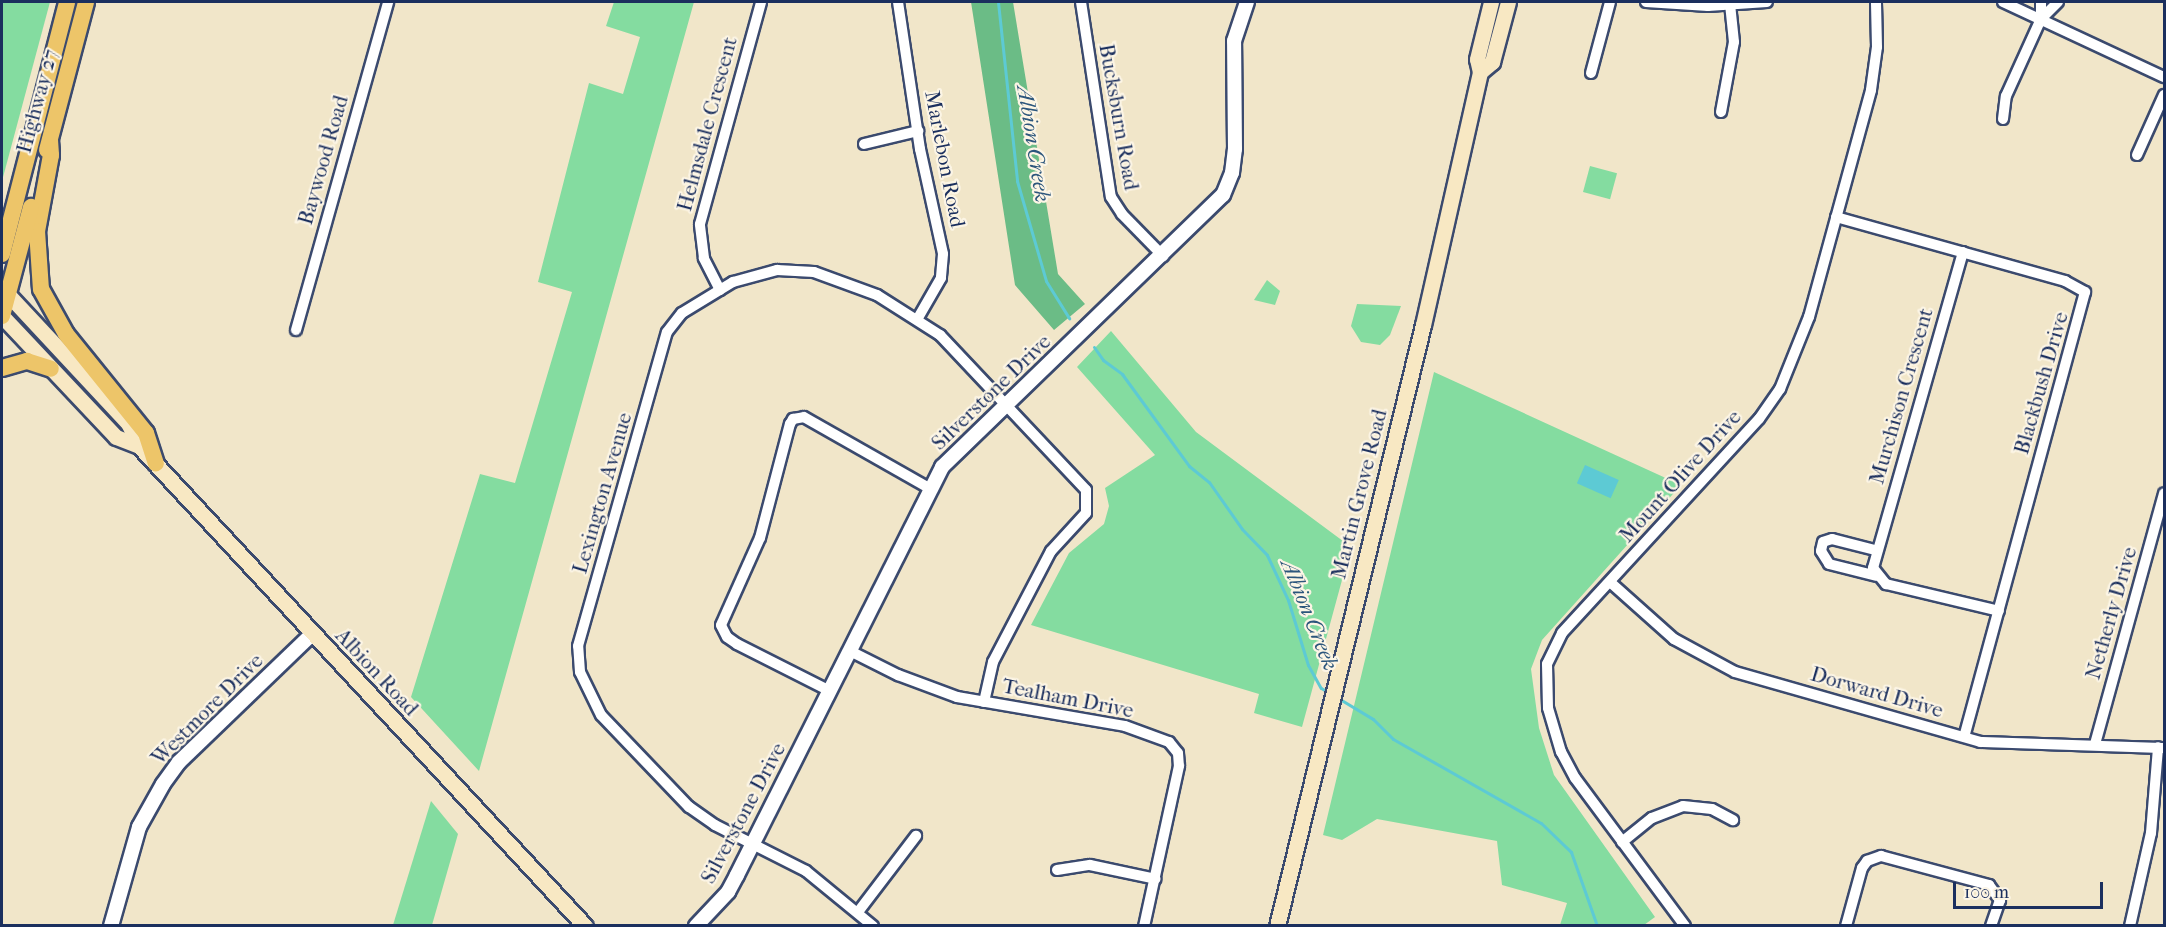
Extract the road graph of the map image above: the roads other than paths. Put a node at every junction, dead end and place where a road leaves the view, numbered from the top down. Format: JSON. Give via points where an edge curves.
{"nodes":[{"id":1,"x":68,"y":2,"type":"edge"},
{"id":2,"x":86,"y":2,"type":"edge"},
{"id":3,"x":386,"y":2,"type":"edge"},
{"id":4,"x":761,"y":2,"type":"edge"},
{"id":5,"x":898,"y":2,"type":"edge"},
{"id":6,"x":1081,"y":2,"type":"edge"},
{"id":7,"x":1247,"y":2,"type":"edge"},
{"id":8,"x":1491,"y":2,"type":"edge"},
{"id":9,"x":1508,"y":2,"type":"edge"},
{"id":10,"x":1610,"y":2,"type":"edge"},
{"id":11,"x":1646,"y":2,"type":"edge"},
{"id":12,"x":1767,"y":2,"type":"edge"},
{"id":13,"x":1876,"y":2,"type":"edge"},
{"id":14,"x":2003,"y":2,"type":"edge"},
{"id":15,"x":2042,"y":2,"type":"edge"},
{"id":16,"x":2058,"y":2,"type":"edge"},
{"id":17,"x":1730,"y":5,"type":"junction"},
{"id":18,"x":2041,"y":19,"type":"junction"},
{"id":19,"x":1480,"y":72,"type":"junction"},
{"id":20,"x":1591,"y":73,"type":"dead end"},
{"id":21,"x":2164,"y":77,"type":"edge"},
{"id":22,"x":2164,"y":95,"type":"edge"},
{"id":23,"x":1721,"y":112,"type":"dead end"},
{"id":24,"x":2003,"y":119,"type":"dead end"},
{"id":25,"x":918,"y":131,"type":"junction"},
{"id":26,"x":50,"y":140,"type":"junction"},
{"id":27,"x":864,"y":144,"type":"dead end"},
{"id":28,"x":2137,"y":155,"type":"dead end"},
{"id":29,"x":6,"y":216,"type":"edge"},
{"id":30,"x":1836,"y":217,"type":"junction"},
{"id":31,"x":1963,"y":252,"type":"junction"},
{"id":32,"x":2,"y":254,"type":"edge"},
{"id":33,"x":1163,"y":256,"type":"junction"},
{"id":34,"x":720,"y":290,"type":"junction"},
{"id":35,"x":4,"y":292,"type":"edge"},
{"id":36,"x":2,"y":316,"type":"edge"},
{"id":37,"x":918,"y":318,"type":"junction"},
{"id":38,"x":296,"y":330,"type":"dead end"},
{"id":39,"x":2,"y":368,"type":"edge"},
{"id":40,"x":51,"y":369,"type":"junction"},
{"id":41,"x":1005,"y":404,"type":"junction"},
{"id":42,"x":139,"y":446,"type":"junction"},
{"id":43,"x":156,"y":464,"type":"junction"},
{"id":44,"x":929,"y":488,"type":"junction"},
{"id":45,"x":2164,"y":492,"type":"edge"},
{"id":46,"x":1875,"y":550,"type":"junction"},
{"id":47,"x":1877,"y":576,"type":"junction"},
{"id":48,"x":1610,"y":582,"type":"junction"},
{"id":49,"x":1999,"y":612,"type":"junction"},
{"id":50,"x":313,"y":633,"type":"junction"},
{"id":51,"x":850,"y":651,"type":"junction"},
{"id":52,"x":828,"y":690,"type":"junction"},
{"id":53,"x":984,"y":702,"type":"junction"},
{"id":54,"x":1964,"y":736,"type":"junction"},
{"id":55,"x":2095,"y":744,"type":"junction"},
{"id":56,"x":2161,"y":747,"type":"edge"},
{"id":57,"x":1733,"y":820,"type":"dead end"},
{"id":58,"x":916,"y":836,"type":"dead end"},
{"id":59,"x":1622,"y":842,"type":"junction"},
{"id":60,"x":753,"y":844,"type":"junction"},
{"id":61,"x":1057,"y":870,"type":"dead end"},
{"id":62,"x":1156,"y":879,"type":"junction"},
{"id":63,"x":858,"y":912,"type":"junction"},
{"id":64,"x":111,"y":926,"type":"edge"},
{"id":65,"x":585,"y":926,"type":"edge"},
{"id":66,"x":696,"y":926,"type":"edge"},
{"id":67,"x":873,"y":926,"type":"edge"},
{"id":68,"x":1144,"y":926,"type":"edge"},
{"id":69,"x":1277,"y":926,"type":"edge"},
{"id":70,"x":1685,"y":926,"type":"edge"},
{"id":71,"x":1846,"y":926,"type":"edge"},
{"id":72,"x":1991,"y":926,"type":"edge"},
{"id":73,"x":2130,"y":926,"type":"edge"}],
"edges":[{"from":1,"to":29,"type":"main road","name":"Highway 27"},
{"from":2,"to":26,"type":"main road","name":"Highway 27"},
{"from":3,"to":38,"type":"street","name":"Baywood Road"},
{"from":4,"to":34,"type":"street","name":"Helmsdale Crescent","via":[[700,224],[704,258]]},
{"from":5,"to":25,"type":"street","name":"Marlebon Road"},
{"from":6,"to":33,"type":"street","name":"Bucksburn Road","via":[[1111,197]]},
{"from":7,"to":33,"type":"street","name":"Silverstone Drive","via":[[1234,42],[1232,173],[1223,195]]},
{"from":8,"to":19,"type":"main road","name":"Martin Grove Road","via":[[1477,59]]},
{"from":9,"to":19,"type":"main road","name":"Martin Grove Road","via":[[1492,62]]},
{"from":10,"to":20,"type":"street"},
{"from":11,"to":17,"type":"street"},
{"from":12,"to":17,"type":"street"},
{"from":13,"to":30,"type":"street","name":"Mount Olive Drive","via":[[1874,74]]},
{"from":14,"to":18,"type":"street"},
{"from":15,"to":18,"type":"street"},
{"from":16,"to":18,"type":"street"},
{"from":17,"to":23,"type":"street","via":[[1734,42]]},
{"from":18,"to":21,"type":"street"},
{"from":18,"to":24,"type":"street","via":[[2006,96]]},
{"from":19,"to":69,"type":"main road","name":"Martin Grove Road","via":[[1423,325]]},
{"from":22,"to":28,"type":"street"},
{"from":25,"to":27,"type":"street"},
{"from":25,"to":37,"type":"street","name":"Marlebon Road","via":[[943,267]]},
{"from":26,"to":35,"type":"main road","name":"Highway 27"},
{"from":26,"to":43,"type":"main road","via":[[51,155],[37,231],[41,289],[66,334],[146,433]]},
{"from":29,"to":32,"type":"main road","name":"Highway 27"},
{"from":30,"to":31,"type":"street","name":"Blackbush Drive"},
{"from":30,"to":48,"type":"street","name":"Mount Olive Drive","via":[[1801,343],[1780,389],[1759,419]]},
{"from":31,"to":46,"type":"street","name":"Murchison Crescent"},
{"from":31,"to":49,"type":"street","name":"Blackbush Drive","via":[[2078,285],[2085,298]]},
{"from":33,"to":41,"type":"street","name":"Silverstone Drive"},
{"from":34,"to":37,"type":"street","name":"Lexington Avenue","via":[[769,272],[814,272],[877,295]]},
{"from":34,"to":60,"type":"street","name":"Lexington Avenue","via":[[682,313],[667,332],[578,646],[585,689],[602,714],[689,807]]},
{"from":35,"to":36,"type":"main road","name":"Highway 27"},
{"from":35,"to":42,"type":"main road","name":"Albion Road","via":[[128,423]]},
{"from":36,"to":40,"type":"main road","name":"Albion Road"},
{"from":37,"to":41,"type":"street","name":"Lexington Avenue"},
{"from":39,"to":40,"type":"main road","via":[[27,361]]},
{"from":40,"to":42,"type":"main road","name":"Albion Road","via":[[116,437]]},
{"from":41,"to":44,"type":"street","name":"Silverstone Drive","via":[[957,450]]},
{"from":41,"to":53,"type":"street","name":"Lexington Avenue","via":[[1086,490],[1089,507],[1051,551],[993,662]]},
{"from":42,"to":43,"type":"main road","name":"Albion Road"},
{"from":43,"to":50,"type":"main road","name":"Albion Road"},
{"from":44,"to":51,"type":"street","name":"Silverstone Drive"},
{"from":44,"to":52,"type":"street","via":[[804,417],[793,418],[760,538],[721,625],[727,637],[737,644]]},
{"from":45,"to":55,"type":"street","name":"Netherly Drive"},
{"from":46,"to":47,"type":"street","name":"Murchison Crescent"},
{"from":46,"to":47,"type":"street","via":[[1832,540],[1823,542],[1821,551],[1829,564]]},
{"from":47,"to":49,"type":"street","via":[[1886,584]]},
{"from":48,"to":54,"type":"street","name":"Dorward Drive","via":[[1674,639],[1735,672]]},
{"from":48,"to":59,"type":"street","name":"Mount Olive Drive","via":[[1558,640],[1547,664],[1545,686],[1561,752]]},
{"from":49,"to":54,"type":"street","name":"Blackbush Drive"},
{"from":50,"to":64,"type":"street","name":"Westmore Drive","via":[[179,762],[163,784],[139,827]]},
{"from":50,"to":65,"type":"main road","name":"Albion Road"},
{"from":51,"to":52,"type":"street","name":"Silverstone Drive"},
{"from":51,"to":53,"type":"street","name":"Tealham Drive","via":[[931,689]]},
{"from":52,"to":60,"type":"street","name":"Silverstone Drive"},
{"from":53,"to":62,"type":"street","name":"Tealham Drive","via":[[1125,726],[1174,747],[1180,760]]},
{"from":54,"to":55,"type":"street","name":"Dorward Drive","via":[[2011,745]]},
{"from":55,"to":56,"type":"street","name":"Dorward Drive"},
{"from":56,"to":73,"type":"street","via":[[2151,832]]},
{"from":57,"to":59,"type":"street","via":[[1712,809],[1683,806],[1652,818]]},
{"from":58,"to":63,"type":"street"},
{"from":59,"to":70,"type":"street","name":"Mount Olive Drive"},
{"from":60,"to":63,"type":"street","name":"Lexington Avenue","via":[[806,871]]},
{"from":60,"to":66,"type":"street","name":"Silverstone Drive","via":[[728,892]]},
{"from":61,"to":62,"type":"street","via":[[1090,865]]},
{"from":62,"to":68,"type":"street","name":"Tealham Drive"},
{"from":63,"to":67,"type":"street","name":"Lexington Avenue"},
{"from":71,"to":72,"type":"street","via":[[1862,868],[1867,861],[1881,856],[1989,885],[2000,900]]}]}
